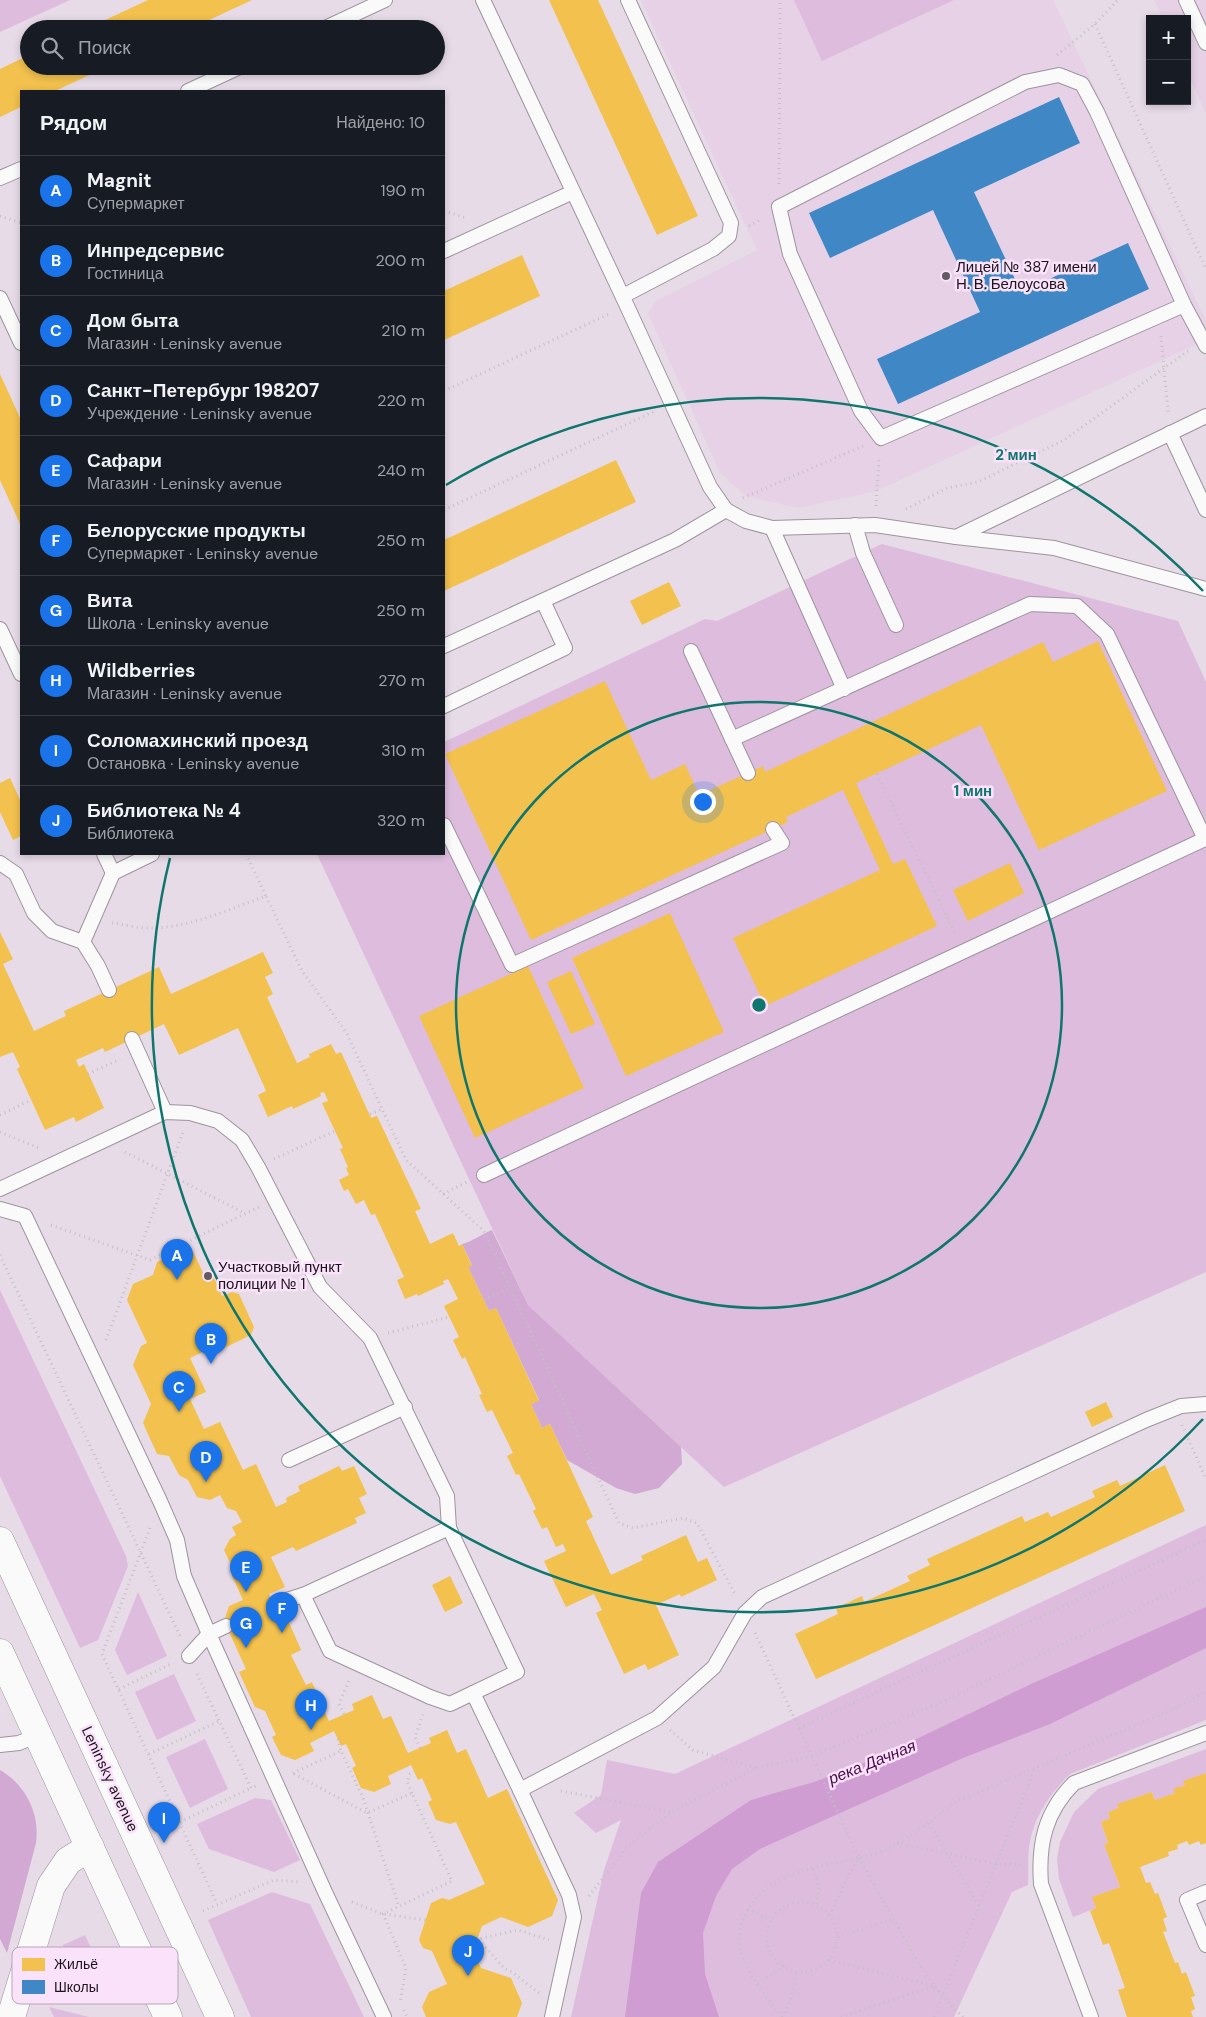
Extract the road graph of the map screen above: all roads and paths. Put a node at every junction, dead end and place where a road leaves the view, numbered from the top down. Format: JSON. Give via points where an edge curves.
{"nodes":[{"id":1,"x":385,"y":0,"type":"edge"},
{"id":2,"x":483,"y":0,"type":"edge"},
{"id":3,"x":628,"y":0,"type":"edge"},
{"id":4,"x":780,"y":0,"type":"edge"},
{"id":5,"x":1118,"y":0,"type":"edge"},
{"id":6,"x":1186,"y":0,"type":"edge"},
{"id":7,"x":342,"y":20,"type":"edge"},
{"id":8,"x":1095,"y":24,"type":"junction"},
{"id":9,"x":1206,"y":43,"type":"edge"},
{"id":10,"x":223,"y":75,"type":"edge"},
{"id":11,"x":1026,"y":82,"type":"junction"},
{"id":12,"x":190,"y":90,"type":"edge"},
{"id":13,"x":20,"y":169,"type":"edge"},
{"id":14,"x":0,"y":178,"type":"edge"},
{"id":15,"x":779,"y":191,"type":"dead end"},
{"id":16,"x":573,"y":192,"type":"junction"},
{"id":17,"x":779,"y":207,"type":"junction"},
{"id":18,"x":0,"y":216,"type":"edge"},
{"id":19,"x":20,"y":223,"type":"edge"},
{"id":20,"x":729,"y":236,"type":"junction"},
{"id":21,"x":445,"y":251,"type":"edge"},
{"id":22,"x":1206,"y":269,"type":"edge"},
{"id":23,"x":0,"y":298,"type":"edge"},
{"id":24,"x":625,"y":301,"type":"junction"},
{"id":25,"x":1184,"y":305,"type":"junction"},
{"id":26,"x":1160,"y":316,"type":"junction"},
{"id":27,"x":20,"y":341,"type":"edge"},
{"id":28,"x":1204,"y":344,"type":"edge"},
{"id":29,"x":1163,"y":369,"type":"junction"},
{"id":30,"x":445,"y":391,"type":"edge"},
{"id":31,"x":671,"y":403,"type":"junction"},
{"id":32,"x":1206,"y":416,"type":"edge"},
{"id":33,"x":1170,"y":433,"type":"junction"},
{"id":34,"x":881,"y":438,"type":"junction"},
{"id":35,"x":445,"y":510,"type":"edge"},
{"id":36,"x":726,"y":510,"type":"junction"},
{"id":37,"x":1206,"y":510,"type":"edge"},
{"id":38,"x":876,"y":525,"type":"junction"},
{"id":39,"x":855,"y":526,"type":"junction"},
{"id":40,"x":772,"y":528,"type":"junction"},
{"id":41,"x":956,"y":537,"type":"junction"},
{"id":42,"x":1206,"y":589,"type":"edge"},
{"id":43,"x":543,"y":601,"type":"junction"},
{"id":44,"x":896,"y":626,"type":"dead end"},
{"id":45,"x":0,"y":628,"type":"edge"},
{"id":46,"x":445,"y":646,"type":"edge"},
{"id":47,"x":691,"y":651,"type":"dead end"},
{"id":48,"x":20,"y":672,"type":"edge"},
{"id":49,"x":844,"y":689,"type":"junction"},
{"id":50,"x":445,"y":706,"type":"edge"},
{"id":51,"x":732,"y":740,"type":"junction"},
{"id":52,"x":748,"y":773,"type":"dead end"},
{"id":53,"x":877,"y":774,"type":"dead end"},
{"id":54,"x":445,"y":827,"type":"edge"},
{"id":55,"x":772,"y":829,"type":"dead end"},
{"id":56,"x":104,"y":855,"type":"edge"},
{"id":57,"x":150,"y":855,"type":"edge"},
{"id":58,"x":246,"y":855,"type":"edge"},
{"id":59,"x":0,"y":863,"type":"edge"},
{"id":60,"x":113,"y":872,"type":"junction"},
{"id":61,"x":266,"y":896,"type":"junction"},
{"id":62,"x":94,"y":920,"type":"junction"},
{"id":63,"x":83,"y":942,"type":"junction"},
{"id":64,"x":964,"y":951,"type":"junction"},
{"id":65,"x":109,"y":990,"type":"dead end"},
{"id":66,"x":134,"y":1045,"type":"joint"},
{"id":67,"x":88,"y":1074,"type":"dead end"},
{"id":68,"x":31,"y":1100,"type":"dead end"},
{"id":69,"x":382,"y":1109,"type":"junction"},
{"id":70,"x":166,"y":1112,"type":"junction"},
{"id":71,"x":190,"y":1113,"type":"junction"},
{"id":72,"x":370,"y":1114,"type":"dead end"},
{"id":73,"x":0,"y":1115,"type":"edge"},
{"id":74,"x":335,"y":1131,"type":"dead end"},
{"id":75,"x":0,"y":1132,"type":"edge"},
{"id":76,"x":104,"y":1141,"type":"junction"},
{"id":77,"x":65,"y":1159,"type":"junction"},
{"id":78,"x":258,"y":1167,"type":"junction"},
{"id":79,"x":168,"y":1174,"type":"junction"},
{"id":80,"x":484,"y":1175,"type":"joint"},
{"id":81,"x":0,"y":1190,"type":"edge"},
{"id":82,"x":443,"y":1194,"type":"junction"},
{"id":83,"x":275,"y":1199,"type":"junction"},
{"id":84,"x":0,"y":1209,"type":"edge"},
{"id":85,"x":244,"y":1214,"type":"junction"},
{"id":86,"x":24,"y":1216,"type":"junction"},
{"id":87,"x":0,"y":1255,"type":"edge"},
{"id":88,"x":137,"y":1256,"type":"junction"},
{"id":89,"x":510,"y":1288,"type":"junction"},
{"id":90,"x":484,"y":1300,"type":"dead end"},
{"id":91,"x":449,"y":1316,"type":"dead end"},
{"id":92,"x":370,"y":1338,"type":"junction"},
{"id":93,"x":96,"y":1366,"type":"junction"},
{"id":94,"x":1206,"y":1404,"type":"edge"},
{"id":95,"x":405,"y":1407,"type":"junction"},
{"id":96,"x":1174,"y":1409,"type":"junction"},
{"id":97,"x":289,"y":1460,"type":"dead end"},
{"id":98,"x":1206,"y":1479,"type":"edge"},
{"id":99,"x":160,"y":1501,"type":"junction"},
{"id":100,"x":449,"y":1528,"type":"junction"},
{"id":101,"x":1206,"y":1540,"type":"edge"},
{"id":102,"x":0,"y":1541,"type":"edge"},
{"id":103,"x":142,"y":1552,"type":"junction"},
{"id":104,"x":1206,"y":1576,"type":"edge"},
{"id":105,"x":303,"y":1595,"type":"junction"},
{"id":106,"x":274,"y":1604,"type":"dead end"},
{"id":107,"x":748,"y":1619,"type":"junction"},
{"id":108,"x":226,"y":1626,"type":"dead end"},
{"id":109,"x":209,"y":1634,"type":"junction"},
{"id":110,"x":0,"y":1653,"type":"edge"},
{"id":111,"x":189,"y":1656,"type":"junction"},
{"id":112,"x":356,"y":1663,"type":"junction"},
{"id":113,"x":119,"y":1689,"type":"junction"},
{"id":114,"x":1206,"y":1691,"type":"edge"},
{"id":115,"x":473,"y":1693,"type":"junction"},
{"id":116,"x":430,"y":1697,"type":"junction"},
{"id":117,"x":344,"y":1714,"type":"dead end"},
{"id":118,"x":657,"y":1718,"type":"junction"},
{"id":119,"x":219,"y":1721,"type":"junction"},
{"id":120,"x":799,"y":1728,"type":"junction"},
{"id":121,"x":1206,"y":1733,"type":"edge"},
{"id":122,"x":38,"y":1735,"type":"junction"},
{"id":123,"x":338,"y":1739,"type":"dead end"},
{"id":124,"x":0,"y":1745,"type":"edge"},
{"id":125,"x":420,"y":1748,"type":"dead end"},
{"id":126,"x":341,"y":1751,"type":"junction"},
{"id":127,"x":149,"y":1754,"type":"junction"},
{"id":128,"x":812,"y":1756,"type":"junction"},
{"id":129,"x":757,"y":1768,"type":"junction"},
{"id":130,"x":1035,"y":1768,"type":"junction"},
{"id":131,"x":414,"y":1772,"type":"dead end"},
{"id":132,"x":275,"y":1781,"type":"junction"},
{"id":133,"x":251,"y":1788,"type":"junction"},
{"id":134,"x":524,"y":1788,"type":"junction"},
{"id":135,"x":412,"y":1792,"type":"junction"},
{"id":136,"x":671,"y":1812,"type":"junction"},
{"id":137,"x":367,"y":1813,"type":"junction"},
{"id":138,"x":180,"y":1822,"type":"junction"},
{"id":139,"x":929,"y":1822,"type":"junction"},
{"id":140,"x":897,"y":1843,"type":"junction"},
{"id":141,"x":90,"y":1847,"type":"junction"},
{"id":142,"x":948,"y":1855,"type":"junction"},
{"id":143,"x":859,"y":1858,"type":"junction"},
{"id":144,"x":996,"y":1864,"type":"junction"},
{"id":145,"x":1040,"y":1866,"type":"junction"},
{"id":146,"x":813,"y":1869,"type":"junction"},
{"id":147,"x":1206,"y":1892,"type":"edge"},
{"id":148,"x":816,"y":1905,"type":"junction"},
{"id":149,"x":979,"y":1906,"type":"junction"},
{"id":150,"x":399,"y":1907,"type":"junction"},
{"id":151,"x":748,"y":1909,"type":"junction"},
{"id":152,"x":203,"y":1911,"type":"dead end"},
{"id":153,"x":830,"y":1915,"type":"junction"},
{"id":154,"x":574,"y":1917,"type":"junction"},
{"id":155,"x":892,"y":1919,"type":"junction"},
{"id":156,"x":771,"y":1920,"type":"junction"},
{"id":157,"x":525,"y":1932,"type":"dead end"},
{"id":158,"x":838,"y":1937,"type":"junction"},
{"id":159,"x":1206,"y":1946,"type":"edge"},
{"id":160,"x":32,"y":1947,"type":"edge"},
{"id":161,"x":136,"y":1947,"type":"edge"},
{"id":162,"x":829,"y":1960,"type":"junction"},
{"id":163,"x":784,"y":1966,"type":"junction"},
{"id":164,"x":797,"y":1972,"type":"junction"},
{"id":165,"x":758,"y":1983,"type":"junction"},
{"id":166,"x":934,"y":1986,"type":"junction"},
{"id":167,"x":942,"y":1996,"type":"junction"},
{"id":168,"x":556,"y":1998,"type":"junction"},
{"id":169,"x":15,"y":2004,"type":"edge"},
{"id":170,"x":162,"y":2004,"type":"edge"},
{"id":171,"x":11,"y":2017,"type":"edge"},
{"id":172,"x":168,"y":2017,"type":"edge"},
{"id":173,"x":220,"y":2017,"type":"edge"},
{"id":174,"x":384,"y":2017,"type":"edge"},
{"id":175,"x":407,"y":2017,"type":"edge"},
{"id":176,"x":552,"y":2017,"type":"edge"},
{"id":177,"x":782,"y":2017,"type":"edge"},
{"id":178,"x":841,"y":2017,"type":"edge"},
{"id":179,"x":934,"y":2017,"type":"edge"},
{"id":180,"x":963,"y":2017,"type":"edge"},
{"id":181,"x":1091,"y":2017,"type":"edge"}],
"edges":[{"from":1,"to":7,"type":"lane"},
{"from":2,"to":16,"type":"lane"},
{"from":3,"to":20,"type":"lane","via":[[731,223]]},
{"from":4,"to":15,"type":"path"},
{"from":5,"to":8,"type":"path"},
{"from":6,"to":9,"type":"lane"},
{"from":8,"to":11,"type":"path"},
{"from":8,"to":22,"type":"path"},
{"from":10,"to":12,"type":"lane"},
{"from":11,"to":17,"type":"lane"},
{"from":11,"to":25,"type":"lane","via":[[1059,75],[1082,84],[1098,112]]},
{"from":13,"to":14,"type":"lane"},
{"from":16,"to":21,"type":"lane"},
{"from":16,"to":24,"type":"lane"},
{"from":17,"to":20,"type":"path"},
{"from":17,"to":34,"type":"lane","via":[[790,254],[861,411]]},
{"from":18,"to":19,"type":"path"},
{"from":20,"to":24,"type":"lane","via":[[713,249]]},
{"from":23,"to":27,"type":"lane"},
{"from":24,"to":30,"type":"path"},
{"from":24,"to":31,"type":"lane"},
{"from":25,"to":26,"type":"lane"},
{"from":25,"to":28,"type":"lane"},
{"from":26,"to":29,"type":"path"},
{"from":26,"to":34,"type":"lane"},
{"from":28,"to":29,"type":"path"},
{"from":29,"to":33,"type":"path"},
{"from":29,"to":38,"type":"path","via":[[1064,440],[978,482],[946,488]]},
{"from":31,"to":35,"type":"path"},
{"from":31,"to":36,"type":"lane","via":[[710,487]]},
{"from":32,"to":33,"type":"lane"},
{"from":33,"to":37,"type":"lane"},
{"from":33,"to":41,"type":"lane"},
{"from":34,"to":36,"type":"path","via":[[746,496]]},
{"from":34,"to":38,"type":"path"},
{"from":36,"to":40,"type":"lane","via":[[746,522]]},
{"from":36,"to":43,"type":"lane","via":[[675,540]]},
{"from":38,"to":39,"type":"lane"},
{"from":38,"to":41,"type":"lane"},
{"from":39,"to":40,"type":"lane"},
{"from":39,"to":44,"type":"lane","via":[[863,553]]},
{"from":40,"to":49,"type":"lane"},
{"from":41,"to":42,"type":"lane","via":[[1054,548]]},
{"from":43,"to":46,"type":"lane"},
{"from":43,"to":50,"type":"lane","via":[[565,648]]},
{"from":45,"to":48,"type":"lane"},
{"from":47,"to":51,"type":"lane"},
{"from":49,"to":51,"type":"lane"},
{"from":49,"to":64,"type":"lane","via":[[1030,604],[1077,606],[1106,634],[1205,839]]},
{"from":51,"to":52,"type":"lane"},
{"from":53,"to":64,"type":"path"},
{"from":54,"to":55,"type":"lane","via":[[512,965],[782,843]]},
{"from":56,"to":60,"type":"lane"},
{"from":57,"to":60,"type":"lane"},
{"from":58,"to":61,"type":"path"},
{"from":59,"to":63,"type":"lane","via":[[16,874],[34,913],[52,931]]},
{"from":60,"to":62,"type":"lane"},
{"from":61,"to":62,"type":"path","via":[[197,921],[172,926],[145,928]]},
{"from":61,"to":69,"type":"path","via":[[302,970],[346,1032]]},
{"from":62,"to":63,"type":"lane"},
{"from":63,"to":65,"type":"lane"},
{"from":64,"to":80,"type":"lane"},
{"from":66,"to":67,"type":"path"},
{"from":66,"to":70,"type":"lane"},
{"from":68,"to":73,"type":"path"},
{"from":69,"to":72,"type":"path"},
{"from":69,"to":82,"type":"path","via":[[406,1160]]},
{"from":70,"to":71,"type":"lane"},
{"from":70,"to":76,"type":"lane"},
{"from":71,"to":78,"type":"lane","via":[[218,1121],[242,1140]]},
{"from":71,"to":79,"type":"path"},
{"from":74,"to":78,"type":"path"},
{"from":75,"to":77,"type":"path"},
{"from":76,"to":77,"type":"lane"},
{"from":76,"to":79,"type":"path"},
{"from":77,"to":81,"type":"lane"},
{"from":78,"to":83,"type":"lane"},
{"from":79,"to":85,"type":"path"},
{"from":79,"to":88,"type":"path"},
{"from":80,"to":82,"type":"path"},
{"from":82,"to":89,"type":"path","via":[[484,1231]]},
{"from":83,"to":85,"type":"path"},
{"from":83,"to":92,"type":"lane","via":[[320,1287]]},
{"from":84,"to":86,"type":"lane"},
{"from":85,"to":88,"type":"path","via":[[150,1260]]},
{"from":86,"to":88,"type":"path"},
{"from":86,"to":93,"type":"lane"},
{"from":87,"to":103,"type":"path"},
{"from":88,"to":93,"type":"path"},
{"from":89,"to":90,"type":"path"},
{"from":89,"to":107,"type":"path","via":[[619,1522],[633,1528],[683,1518],[697,1523]]},
{"from":91,"to":92,"type":"path"},
{"from":92,"to":95,"type":"lane"},
{"from":93,"to":99,"type":"lane"},
{"from":94,"to":96,"type":"lane"},
{"from":95,"to":97,"type":"lane"},
{"from":95,"to":100,"type":"lane","via":[[447,1496]]},
{"from":96,"to":98,"type":"path"},
{"from":96,"to":107,"type":"lane","via":[[762,1596]]},
{"from":99,"to":103,"type":"path"},
{"from":99,"to":109,"type":"lane","via":[[177,1540],[184,1576]]},
{"from":100,"to":105,"type":"lane"},
{"from":100,"to":115,"type":"lane","via":[[517,1672]]},
{"from":101,"to":120,"type":"path"},
{"from":102,"to":173,"type":"main road","name":"Leninsky avenue"},
{"from":103,"to":111,"type":"path"},
{"from":103,"to":113,"type":"path","via":[[102,1654]]},
{"from":104,"to":128,"type":"path","via":[[935,1705]]},
{"from":105,"to":106,"type":"lane"},
{"from":105,"to":112,"type":"lane","via":[[330,1651]]},
{"from":107,"to":118,"type":"lane","via":[[714,1668]]},
{"from":107,"to":120,"type":"path"},
{"from":108,"to":109,"type":"lane"},
{"from":109,"to":111,"type":"lane"},
{"from":109,"to":132,"type":"lane"},
{"from":110,"to":122,"type":"main road"},
{"from":111,"to":113,"type":"path"},
{"from":111,"to":119,"type":"path"},
{"from":112,"to":116,"type":"lane"},
{"from":112,"to":117,"type":"path","via":[[339,1704]]},
{"from":113,"to":127,"type":"path"},
{"from":114,"to":130,"type":"path","via":[[1176,1708]]},
{"from":115,"to":116,"type":"lane","via":[[450,1704]]},
{"from":115,"to":134,"type":"lane"},
{"from":116,"to":125,"type":"path","via":[[415,1737]]},
{"from":118,"to":129,"type":"path","via":[[693,1750]]},
{"from":118,"to":134,"type":"lane"},
{"from":119,"to":127,"type":"path"},
{"from":119,"to":133,"type":"path"},
{"from":120,"to":128,"type":"path"},
{"from":121,"to":145,"type":"lane","via":[[1074,1783],[1052,1811]]},
{"from":122,"to":124,"type":"lane","via":[[19,1743]]},
{"from":122,"to":141,"type":"main road"},
{"from":123,"to":126,"type":"path"},
{"from":126,"to":137,"type":"path"},
{"from":126,"to":137,"type":"path","via":[[292,1773]]},
{"from":127,"to":138,"type":"path"},
{"from":128,"to":129,"type":"path"},
{"from":128,"to":143,"type":"path"},
{"from":129,"to":136,"type":"path"},
{"from":130,"to":139,"type":"path","via":[[953,1803]]},
{"from":130,"to":144,"type":"path"},
{"from":131,"to":135,"type":"path","via":[[407,1782]]},
{"from":132,"to":133,"type":"path"},
{"from":132,"to":174,"type":"lane"},
{"from":133,"to":138,"type":"path"},
{"from":134,"to":136,"type":"path"},
{"from":134,"to":154,"type":"lane","via":[[569,1895]]},
{"from":135,"to":137,"type":"path"},
{"from":135,"to":150,"type":"path","via":[[452,1881]]},
{"from":136,"to":154,"type":"path","via":[[626,1848]]},
{"from":137,"to":150,"type":"path"},
{"from":138,"to":152,"type":"path","via":[[217,1904]]},
{"from":139,"to":140,"type":"path"},
{"from":139,"to":142,"type":"path"},
{"from":140,"to":142,"type":"path"},
{"from":140,"to":143,"type":"path","via":[[885,1851]]},
{"from":141,"to":160,"type":"main road","via":[[68,1862],[51,1886]]},
{"from":141,"to":161,"type":"main road"},
{"from":142,"to":144,"type":"path"},
{"from":142,"to":149,"type":"path"},
{"from":143,"to":146,"type":"path"},
{"from":143,"to":153,"type":"path"},
{"from":143,"to":155,"type":"path"},
{"from":144,"to":145,"type":"path"},
{"from":144,"to":149,"type":"path"},
{"from":145,"to":181,"type":"lane","via":[[1041,1884]]},
{"from":146,"to":148,"type":"path","via":[[819,1886]]},
{"from":146,"to":151,"type":"path","via":[[770,1885]]},
{"from":147,"to":159,"type":"lane","via":[[1187,1900]]},
{"from":148,"to":153,"type":"path"},
{"from":148,"to":156,"type":"path","via":[[810,1902],[787,1905]]},
{"from":149,"to":167,"type":"path"},
{"from":150,"to":175,"type":"path","via":[[383,1914],[406,1968],[400,2001]]},
{"from":151,"to":156,"type":"path"},
{"from":151,"to":165,"type":"path","via":[[740,1926],[740,1950]]},
{"from":153,"to":158,"type":"path"},
{"from":154,"to":168,"type":"lane"},
{"from":155,"to":158,"type":"path"},
{"from":155,"to":166,"type":"path"},
{"from":156,"to":163,"type":"path","via":[[768,1931],[771,1953]]},
{"from":157,"to":168,"type":"path","via":[[518,1930],[478,1939],[505,1969],[536,1992]]},
{"from":158,"to":162,"type":"path"},
{"from":162,"to":164,"type":"path","via":[[808,1972]]},
{"from":162,"to":166,"type":"path"},
{"from":163,"to":164,"type":"path"},
{"from":163,"to":165,"type":"path"},
{"from":164,"to":177,"type":"path"},
{"from":165,"to":177,"type":"path"},
{"from":166,"to":167,"type":"path"},
{"from":166,"to":178,"type":"path"},
{"from":167,"to":179,"type":"path"},
{"from":167,"to":180,"type":"path"},
{"from":168,"to":176,"type":"lane"},
{"from":169,"to":171,"type":"main road"},
{"from":170,"to":172,"type":"main road"}]}
